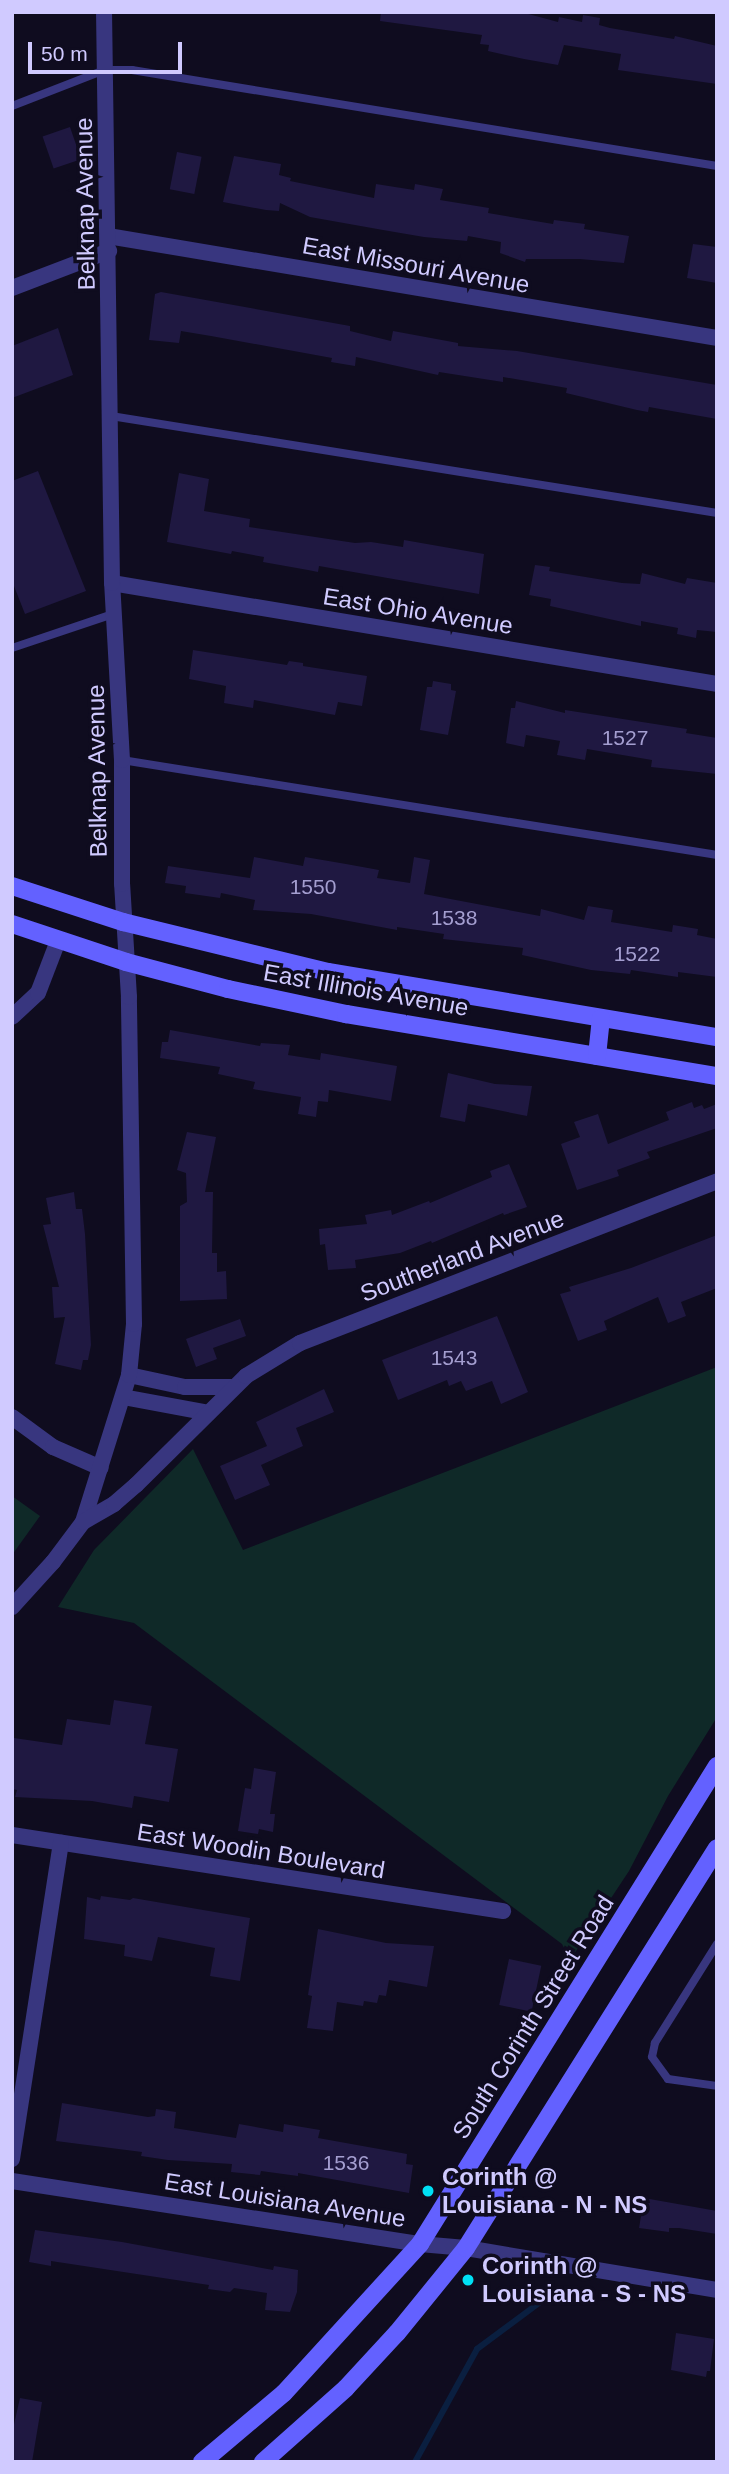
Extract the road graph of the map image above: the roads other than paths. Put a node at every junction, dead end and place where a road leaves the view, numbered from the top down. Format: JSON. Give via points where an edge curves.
{"nodes":[{"id":1,"x":104,"y":12,"type":"edge"},
{"id":2,"x":105,"y":70,"type":"junction"},
{"id":3,"x":12,"y":106,"type":"edge"},
{"id":4,"x":717,"y":166,"type":"edge"},
{"id":5,"x":108,"y":244,"type":"junction"},
{"id":6,"x":12,"y":288,"type":"edge"},
{"id":7,"x":717,"y":338,"type":"edge"},
{"id":8,"x":111,"y":416,"type":"junction"},
{"id":9,"x":717,"y":513,"type":"edge"},
{"id":10,"x":112,"y":583,"type":"junction"},
{"id":11,"x":113,"y":614,"type":"junction"},
{"id":12,"x":12,"y":648,"type":"edge"},
{"id":13,"x":717,"y":684,"type":"edge"},
{"id":14,"x":122,"y":760,"type":"junction"},
{"id":15,"x":717,"y":855,"type":"edge"},
{"id":16,"x":12,"y":886,"type":"edge"},
{"id":17,"x":123,"y":922,"type":"junction"},
{"id":18,"x":12,"y":924,"type":"edge"},
{"id":19,"x":58,"y":941,"type":"junction"},
{"id":20,"x":126,"y":962,"type":"junction"},
{"id":21,"x":12,"y":1017,"type":"edge"},
{"id":22,"x":601,"y":1018,"type":"junction"},
{"id":23,"x":717,"y":1037,"type":"edge"},
{"id":24,"x":597,"y":1056,"type":"junction"},
{"id":25,"x":717,"y":1076,"type":"edge"},
{"id":26,"x":717,"y":1181,"type":"edge"},
{"id":27,"x":129,"y":1375,"type":"junction"},
{"id":28,"x":231,"y":1387,"type":"junction"},
{"id":29,"x":123,"y":1397,"type":"junction"},
{"id":30,"x":209,"y":1413,"type":"junction"},
{"id":31,"x":12,"y":1417,"type":"edge"},
{"id":32,"x":101,"y":1468,"type":"junction"},
{"id":33,"x":83,"y":1522,"type":"junction"},
{"id":34,"x":12,"y":1608,"type":"edge"},
{"id":35,"x":717,"y":1766,"type":"edge"},
{"id":36,"x":12,"y":1835,"type":"edge"},
{"id":37,"x":61,"y":1843,"type":"junction"},
{"id":38,"x":717,"y":1848,"type":"edge"},
{"id":39,"x":503,"y":1911,"type":"dead end"},
{"id":40,"x":717,"y":1944,"type":"edge"},
{"id":41,"x":717,"y":2087,"type":"edge"},
{"id":42,"x":12,"y":2159,"type":"edge"},
{"id":43,"x":12,"y":2181,"type":"edge"},
{"id":44,"x":420,"y":2244,"type":"junction"},
{"id":45,"x":466,"y":2248,"type":"junction"},
{"id":46,"x":717,"y":2290,"type":"edge"},
{"id":47,"x":202,"y":2462,"type":"edge"},
{"id":48,"x":262,"y":2462,"type":"edge"}],
"edges":[{"from":1,"to":2,"type":"street","name":"Belknap Avenue"},
{"from":2,"to":3,"type":"lane"},
{"from":2,"to":4,"type":"lane","via":[[146,72]]},
{"from":2,"to":5,"type":"street","name":"Belknap Avenue"},
{"from":5,"to":6,"type":"street"},
{"from":5,"to":7,"type":"street","name":"East Missouri Avenue"},
{"from":5,"to":8,"type":"street","name":"Belknap Avenue"},
{"from":8,"to":9,"type":"lane"},
{"from":8,"to":10,"type":"street","name":"Belknap Avenue"},
{"from":10,"to":11,"type":"street","name":"Belknap Avenue"},
{"from":10,"to":13,"type":"street","name":"East Ohio Avenue"},
{"from":11,"to":12,"type":"lane"},
{"from":11,"to":14,"type":"street","name":"Belknap Avenue"},
{"from":14,"to":15,"type":"lane"},
{"from":14,"to":17,"type":"street","name":"Belknap Avenue"},
{"from":16,"to":17,"type":"main road","name":"East Illinois Avenue"},
{"from":17,"to":20,"type":"street","name":"Belknap Avenue"},
{"from":17,"to":22,"type":"main road","name":"East Illinois Avenue","via":[[328,972]]},
{"from":18,"to":19,"type":"main road","name":"East Illinois Avenue"},
{"from":19,"to":20,"type":"main road","name":"East Illinois Avenue"},
{"from":19,"to":21,"type":"street","via":[[38,993]]},
{"from":20,"to":24,"type":"main road","name":"East Illinois Avenue","via":[[346,1014]]},
{"from":20,"to":27,"type":"street","name":"Belknap Avenue","via":[[134,1324]]},
{"from":22,"to":23,"type":"main road","name":"East Illinois Avenue"},
{"from":22,"to":24,"type":"main road"},
{"from":24,"to":25,"type":"main road","name":"East Illinois Avenue"},
{"from":26,"to":28,"type":"street","name":"Southerland Avenue","via":[[300,1343]]},
{"from":27,"to":28,"type":"street","via":[[185,1387]]},
{"from":27,"to":29,"type":"street","name":"Belknap Avenue"},
{"from":28,"to":30,"type":"street","name":"Southerland Avenue"},
{"from":29,"to":30,"type":"street"},
{"from":29,"to":32,"type":"street","name":"Belknap Avenue"},
{"from":30,"to":33,"type":"street","name":"Southerland Avenue","via":[[136,1485]]},
{"from":31,"to":32,"type":"street","via":[[54,1447]]},
{"from":32,"to":33,"type":"street","name":"Belknap Avenue"},
{"from":33,"to":34,"type":"street","name":"Southerland Avenue"},
{"from":35,"to":44,"type":"main road","name":"South Corinth Street Road"},
{"from":36,"to":37,"type":"street","name":"East Woodin Boulevard"},
{"from":37,"to":39,"type":"street","name":"East Woodin Boulevard"},
{"from":37,"to":42,"type":"street"},
{"from":38,"to":45,"type":"main road"},
{"from":40,"to":41,"type":"lane","via":[[655,2043],[652,2057],[668,2079]]},
{"from":43,"to":44,"type":"street","name":"East Louisiana Avenue"},
{"from":44,"to":45,"type":"street","name":"East Louisiana Avenue"},
{"from":44,"to":47,"type":"main road","name":"South Corinth Street Road","via":[[284,2393]]},
{"from":45,"to":46,"type":"street","name":"East Louisiana Avenue"},
{"from":45,"to":48,"type":"main road","via":[[354,2379]]}]}
